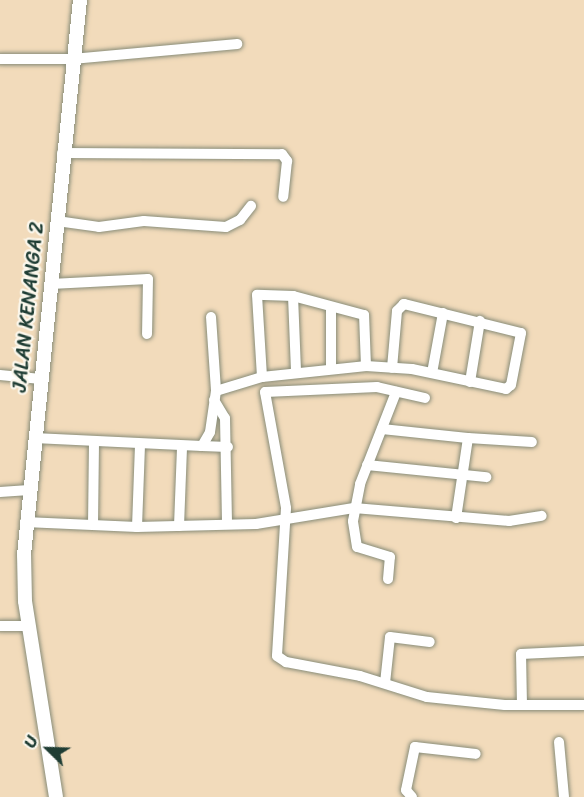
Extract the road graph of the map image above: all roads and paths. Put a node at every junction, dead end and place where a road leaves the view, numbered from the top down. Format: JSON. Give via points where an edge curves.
{"nodes":[{"id":1,"x":80,"y":0,"type":"edge"},
{"id":2,"x":237,"y":45,"type":"dead end"},
{"id":3,"x":0,"y":59,"type":"edge"},
{"id":4,"x":72,"y":59,"type":"junction"},
{"id":5,"x":62,"y":153,"type":"junction"},
{"id":6,"x":283,"y":198,"type":"dead end"},
{"id":7,"x":251,"y":206,"type":"dead end"},
{"id":8,"x":57,"y":221,"type":"junction"},
{"id":9,"x":51,"y":284,"type":"junction"},
{"id":10,"x":293,"y":296,"type":"junction"},
{"id":11,"x":331,"y":307,"type":"junction"},
{"id":12,"x":443,"y":313,"type":"junction"},
{"id":13,"x":211,"y":317,"type":"dead end"},
{"id":14,"x":480,"y":321,"type":"junction"},
{"id":15,"x":147,"y":334,"type":"dead end"},
{"id":16,"x":366,"y":366,"type":"junction"},
{"id":17,"x":392,"y":368,"type":"junction"},
{"id":18,"x":331,"y":369,"type":"junction"},
{"id":19,"x":296,"y":372,"type":"junction"},
{"id":20,"x":432,"y":373,"type":"junction"},
{"id":21,"x":0,"y":375,"type":"edge"},
{"id":22,"x":262,"y":377,"type":"junction"},
{"id":23,"x":40,"y":379,"type":"junction"},
{"id":24,"x":471,"y":382,"type":"junction"},
{"id":25,"x":396,"y":392,"type":"junction"},
{"id":26,"x":215,"y":395,"type":"junction"},
{"id":27,"x":425,"y":398,"type":"dead end"},
{"id":28,"x":382,"y":429,"type":"junction"},
{"id":29,"x":34,"y":438,"type":"junction"},
{"id":30,"x":468,"y":438,"type":"junction"},
{"id":31,"x":94,"y":442,"type":"junction"},
{"id":32,"x":532,"y":442,"type":"dead end"},
{"id":33,"x":140,"y":445,"type":"junction"},
{"id":34,"x":202,"y":446,"type":"junction"},
{"id":35,"x":182,"y":447,"type":"junction"},
{"id":36,"x":228,"y":447,"type":"junction"},
{"id":37,"x":367,"y":465,"type":"junction"},
{"id":38,"x":464,"y":476,"type":"junction"},
{"id":39,"x":486,"y":477,"type":"dead end"},
{"id":40,"x":29,"y":490,"type":"junction"},
{"id":41,"x":0,"y":492,"type":"edge"},
{"id":42,"x":354,"y":508,"type":"junction"},
{"id":43,"x":542,"y":516,"type":"dead end"},
{"id":44,"x":456,"y":518,"type":"junction"},
{"id":45,"x":285,"y":519,"type":"junction"},
{"id":46,"x":26,"y":522,"type":"junction"},
{"id":47,"x":227,"y":524,"type":"junction"},
{"id":48,"x":93,"y":525,"type":"junction"},
{"id":49,"x":137,"y":526,"type":"junction"},
{"id":50,"x":178,"y":526,"type":"junction"},
{"id":51,"x":388,"y":579,"type":"dead end"},
{"id":52,"x":0,"y":626,"type":"edge"},
{"id":53,"x":29,"y":626,"type":"junction"},
{"id":54,"x":430,"y":642,"type":"dead end"},
{"id":55,"x":584,"y":651,"type":"edge"},
{"id":56,"x":385,"y":683,"type":"junction"},
{"id":57,"x":522,"y":705,"type":"junction"},
{"id":58,"x":584,"y":705,"type":"edge"},
{"id":59,"x":559,"y":742,"type":"dead end"},
{"id":60,"x":476,"y":754,"type":"dead end"},
{"id":61,"x":56,"y":797,"type":"edge"},
{"id":62,"x":412,"y":797,"type":"edge"},
{"id":63,"x":564,"y":797,"type":"edge"}],
"edges":[{"from":1,"to":4,"type":"main road","name":"JALAN KENANGA 2"},
{"from":2,"to":4,"type":"street"},
{"from":3,"to":4,"type":"street"},
{"from":4,"to":5,"type":"main road","name":"JALAN KENANGA 2"},
{"from":5,"to":6,"type":"street","via":[[282,154],[287,161]]},
{"from":5,"to":8,"type":"main road","name":"JALAN KENANGA 2"},
{"from":7,"to":8,"type":"street","via":[[240,220],[226,227],[178,221],[99,227]]},
{"from":8,"to":9,"type":"main road","name":"JALAN KENANGA 2"},
{"from":9,"to":15,"type":"street","via":[[148,279]]},
{"from":9,"to":23,"type":"main road","name":"JALAN KENANGA 2"},
{"from":10,"to":11,"type":"street"},
{"from":10,"to":19,"type":"street"},
{"from":10,"to":22,"type":"street","via":[[255,296]]},
{"from":11,"to":16,"type":"street","via":[[364,315]]},
{"from":11,"to":18,"type":"street"},
{"from":12,"to":14,"type":"street"},
{"from":12,"to":17,"type":"street","via":[[399,306]]},
{"from":12,"to":20,"type":"street"},
{"from":13,"to":26,"type":"street"},
{"from":14,"to":24,"type":"street"},
{"from":14,"to":24,"type":"street","via":[[518,330],[520,336],[509,388]]},
{"from":16,"to":17,"type":"street"},
{"from":16,"to":18,"type":"street"},
{"from":17,"to":20,"type":"street"},
{"from":18,"to":19,"type":"street"},
{"from":19,"to":22,"type":"street"},
{"from":20,"to":24,"type":"street"},
{"from":21,"to":23,"type":"street"},
{"from":22,"to":26,"type":"street"},
{"from":23,"to":29,"type":"main road","name":"JALAN KENANGA 2"},
{"from":25,"to":27,"type":"street"},
{"from":25,"to":28,"type":"street"},
{"from":25,"to":45,"type":"street","via":[[377,387],[265,392]]},
{"from":26,"to":34,"type":"street","via":[[210,432]]},
{"from":26,"to":36,"type":"street","via":[[225,418]]},
{"from":28,"to":30,"type":"street"},
{"from":28,"to":37,"type":"street"},
{"from":29,"to":31,"type":"street"},
{"from":29,"to":40,"type":"main road","name":"JALAN KENANGA 2"},
{"from":30,"to":32,"type":"street"},
{"from":30,"to":38,"type":"street"},
{"from":31,"to":33,"type":"street"},
{"from":31,"to":48,"type":"street"},
{"from":33,"to":35,"type":"street"},
{"from":33,"to":49,"type":"street"},
{"from":34,"to":35,"type":"street"},
{"from":34,"to":36,"type":"street"},
{"from":35,"to":50,"type":"street"},
{"from":36,"to":47,"type":"street"},
{"from":37,"to":38,"type":"street"},
{"from":37,"to":42,"type":"street"},
{"from":38,"to":39,"type":"street"},
{"from":38,"to":44,"type":"street"},
{"from":40,"to":41,"type":"street"},
{"from":40,"to":46,"type":"main road","name":"JALAN KENANGA 2"},
{"from":42,"to":44,"type":"street"},
{"from":42,"to":45,"type":"street"},
{"from":42,"to":51,"type":"street","via":[[355,545],[387,555]]},
{"from":43,"to":44,"type":"street","via":[[509,521]]},
{"from":45,"to":47,"type":"street"},
{"from":45,"to":56,"type":"street","via":[[277,656],[286,662]]},
{"from":46,"to":48,"type":"street"},
{"from":46,"to":53,"type":"main road","name":"JALAN KENANGA 2","via":[[24,583]]},
{"from":47,"to":50,"type":"street"},
{"from":48,"to":49,"type":"street"},
{"from":49,"to":50,"type":"street"},
{"from":52,"to":53,"type":"street"},
{"from":53,"to":61,"type":"main road","name":"JALAN KENANGA 2"},
{"from":54,"to":56,"type":"street","via":[[390,638]]},
{"from":55,"to":57,"type":"street","via":[[521,654]]},
{"from":56,"to":57,"type":"street","via":[[427,697]]},
{"from":57,"to":58,"type":"street"},
{"from":59,"to":63,"type":"street"},
{"from":60,"to":62,"type":"street","via":[[415,747],[406,790]]}]}
